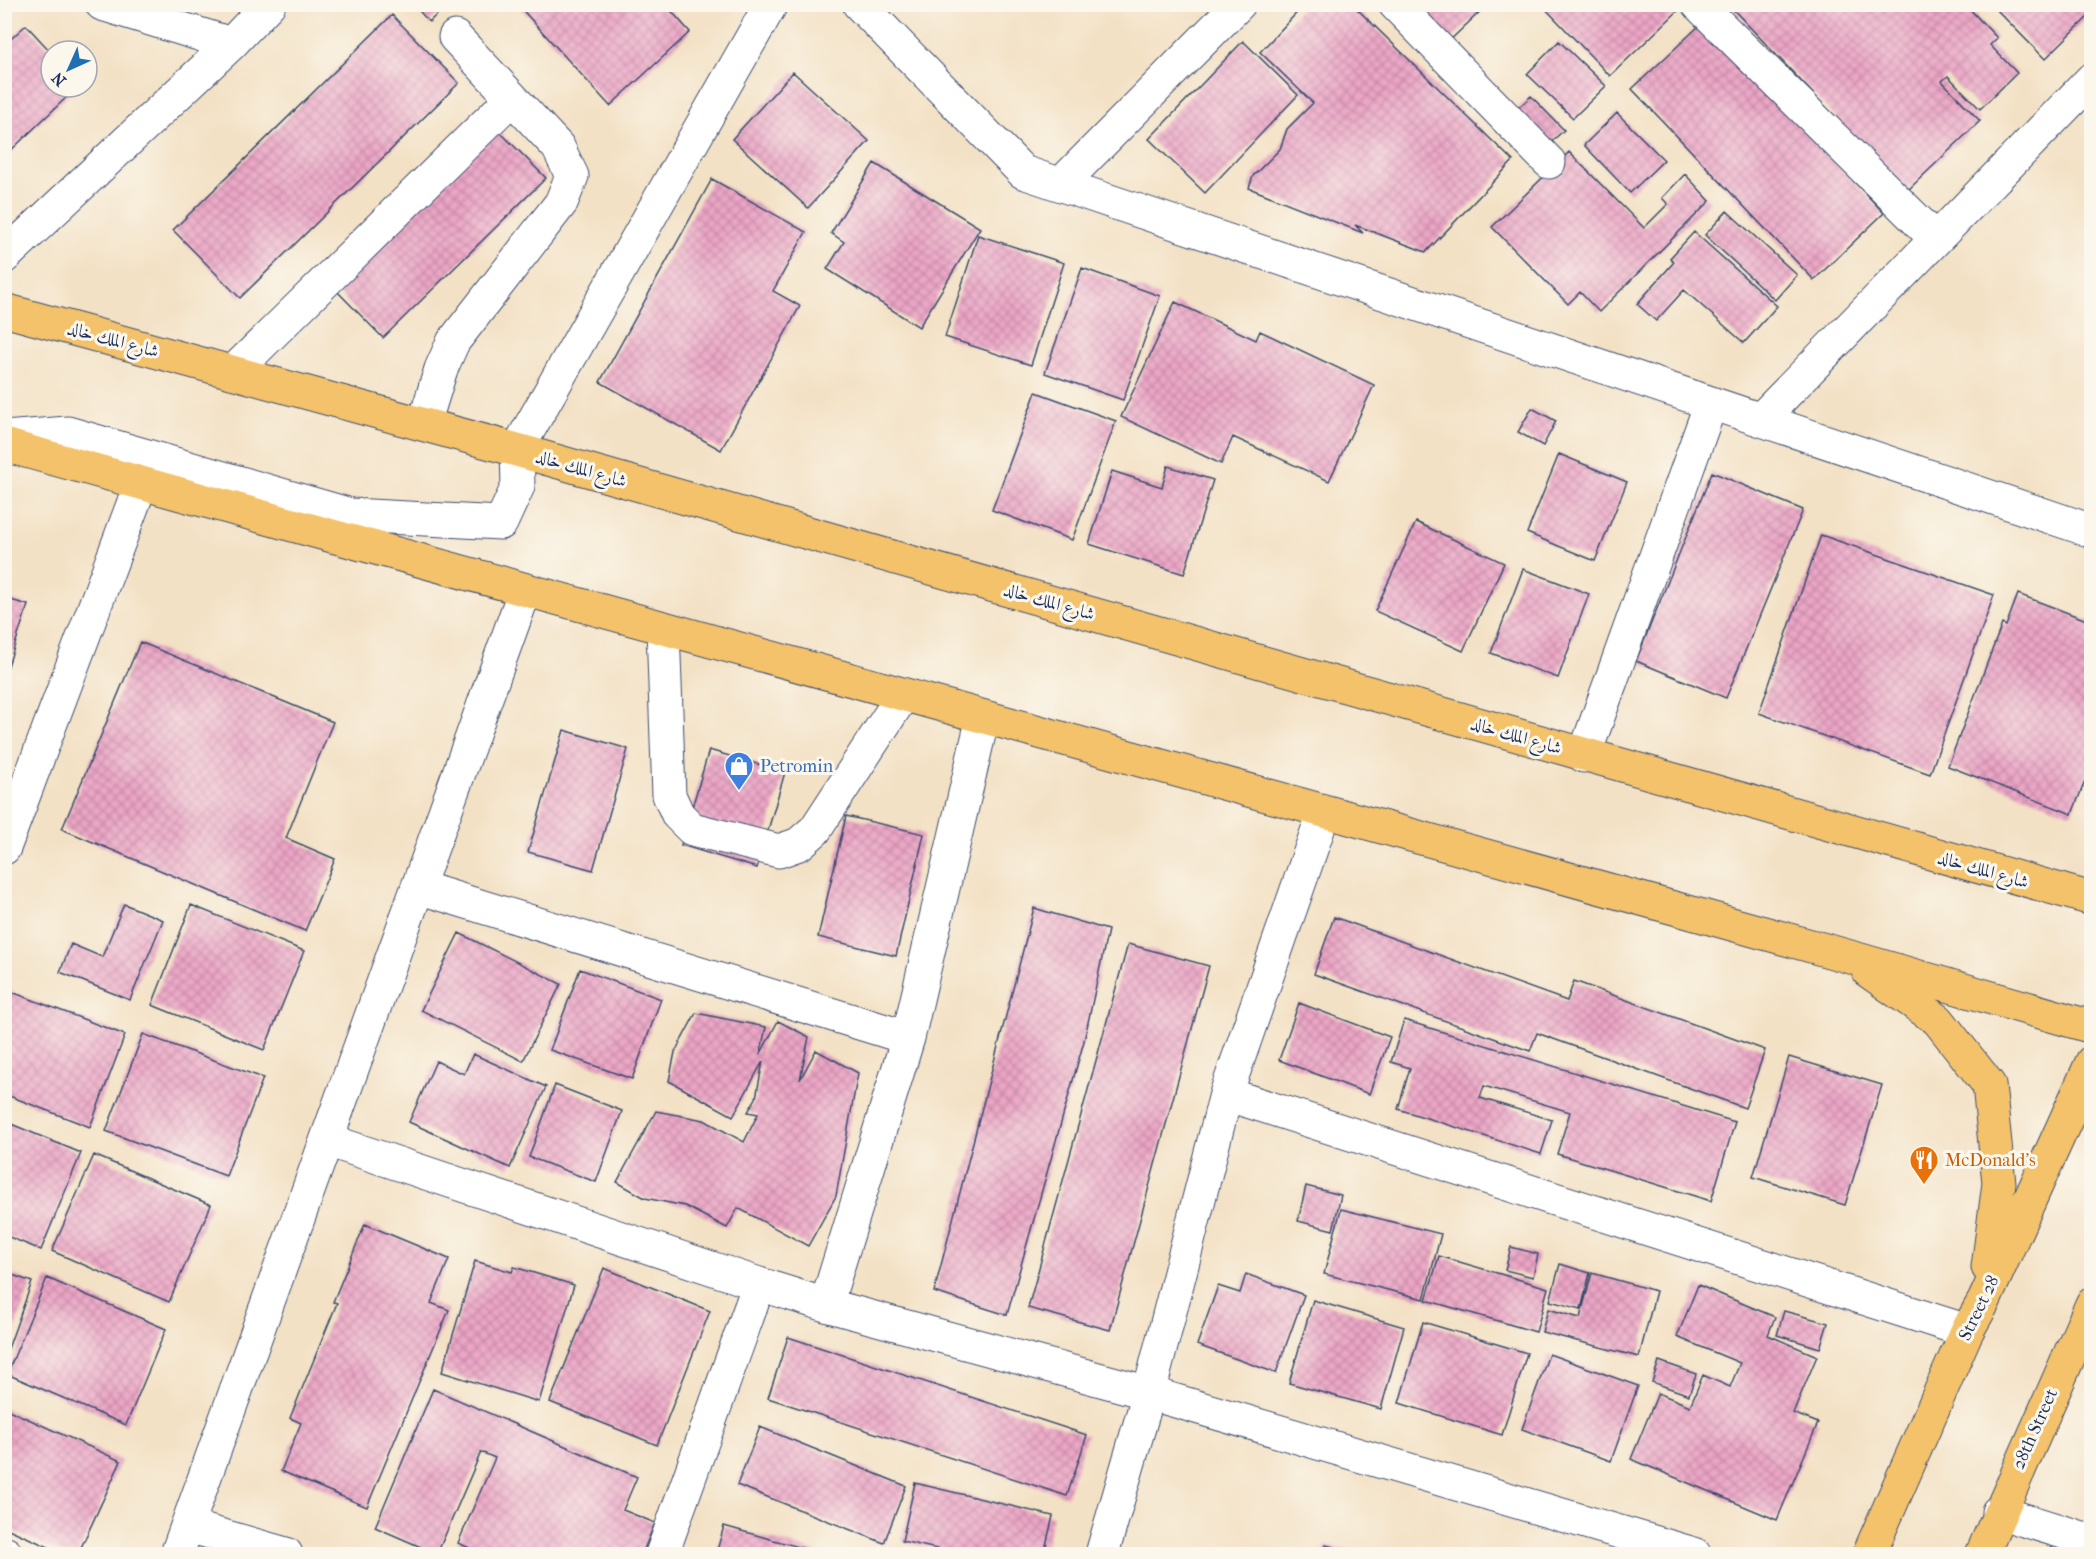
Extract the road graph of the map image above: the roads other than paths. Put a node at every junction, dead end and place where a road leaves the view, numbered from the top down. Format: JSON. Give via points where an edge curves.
{"nodes":[{"id":1,"x":102,"y":4,"type":"edge"},
{"id":2,"x":269,"y":4,"type":"edge"},
{"id":3,"x":771,"y":4,"type":"edge"},
{"id":4,"x":859,"y":4,"type":"edge"},
{"id":5,"x":1239,"y":4,"type":"edge"},
{"id":6,"x":1395,"y":4,"type":"edge"},
{"id":7,"x":1698,"y":4,"type":"edge"},
{"id":8,"x":455,"y":37,"type":"dead end"},
{"id":9,"x":231,"y":44,"type":"junction"},
{"id":10,"x":2091,"y":79,"type":"edge"},
{"id":11,"x":512,"y":98,"type":"junction"},
{"id":12,"x":1548,"y":162,"type":"dead end"},
{"id":13,"x":1061,"y":184,"type":"junction"},
{"id":14,"x":1936,"y":239,"type":"junction"},
{"id":15,"x":4,"y":257,"type":"edge"},
{"id":16,"x":4,"y":310,"type":"edge"},
{"id":17,"x":233,"y":372,"type":"junction"},
{"id":18,"x":1712,"y":403,"type":"junction"},
{"id":19,"x":1761,"y":419,"type":"junction"},
{"id":20,"x":424,"y":424,"type":"junction"},
{"id":21,"x":4,"y":438,"type":"edge"},
{"id":22,"x":4,"y":445,"type":"edge"},
{"id":23,"x":517,"y":450,"type":"junction"},
{"id":24,"x":141,"y":483,"type":"junction"},
{"id":25,"x":2091,"y":531,"type":"edge"},
{"id":26,"x":525,"y":590,"type":"junction"},
{"id":27,"x":663,"y":628,"type":"junction"},
{"id":28,"x":903,"y":695,"type":"junction"},
{"id":29,"x":983,"y":717,"type":"junction"},
{"id":30,"x":1584,"y":756,"type":"junction"},
{"id":31,"x":1324,"y":812,"type":"junction"},
{"id":32,"x":4,"y":848,"type":"edge"},
{"id":33,"x":2033,"y":884,"type":"junction"},
{"id":34,"x":418,"y":887,"type":"junction"},
{"id":35,"x":2091,"y":887,"type":"edge"},
{"id":36,"x":2091,"y":899,"type":"edge"},
{"id":37,"x":1847,"y":956,"type":"junction"},
{"id":38,"x":2091,"y":1027,"type":"edge"},
{"id":39,"x":908,"y":1038,"type":"junction"},
{"id":40,"x":2091,"y":1062,"type":"edge"},
{"id":41,"x":1226,"y":1094,"type":"junction"},
{"id":42,"x":327,"y":1140,"type":"junction"},
{"id":43,"x":759,"y":1284,"type":"junction"},
{"id":44,"x":1984,"y":1301,"type":"junction"},
{"id":45,"x":2091,"y":1304,"type":"edge"},
{"id":46,"x":826,"y":1305,"type":"junction"},
{"id":47,"x":1967,"y":1331,"type":"junction"},
{"id":48,"x":2091,"y":1341,"type":"edge"},
{"id":49,"x":2055,"y":1383,"type":"junction"},
{"id":50,"x":1149,"y":1394,"type":"junction"},
{"id":51,"x":1998,"y":1512,"type":"junction"},
{"id":52,"x":183,"y":1540,"type":"edge"},
{"id":53,"x":2091,"y":1542,"type":"edge"},
{"id":54,"x":285,"y":1554,"type":"edge"},
{"id":55,"x":662,"y":1554,"type":"edge"},
{"id":56,"x":1102,"y":1554,"type":"edge"},
{"id":57,"x":1694,"y":1554,"type":"edge"},
{"id":58,"x":1869,"y":1554,"type":"edge"},
{"id":59,"x":1982,"y":1554,"type":"edge"}],
"edges":[{"from":1,"to":9,"type":"street"},
{"from":2,"to":9,"type":"street"},
{"from":3,"to":23,"type":"street"},
{"from":4,"to":13,"type":"street","via":[[1023,172]]},
{"from":5,"to":13,"type":"street"},
{"from":6,"to":12,"type":"street"},
{"from":7,"to":14,"type":"street"},
{"from":8,"to":11,"type":"street"},
{"from":9,"to":15,"type":"street"},
{"from":10,"to":14,"type":"street"},
{"from":11,"to":17,"type":"street"},
{"from":11,"to":20,"type":"street","via":[[558,147],[572,176],[561,203],[453,342]]},
{"from":13,"to":18,"type":"street"},
{"from":14,"to":19,"type":"street"},
{"from":16,"to":17,"type":"main road","name":"شارع الملك خالد"},
{"from":17,"to":20,"type":"main road","name":"شارع الملك خالد"},
{"from":18,"to":19,"type":"street"},
{"from":18,"to":30,"type":"street"},
{"from":19,"to":25,"type":"street"},
{"from":20,"to":23,"type":"main road","name":"شارع الملك خالد"},
{"from":21,"to":23,"type":"street","via":[[68,433],[351,515],[501,523],[518,486]]},
{"from":22,"to":24,"type":"main road"},
{"from":23,"to":30,"type":"main road","name":"شارع الملك خالد"},
{"from":24,"to":26,"type":"main road"},
{"from":24,"to":32,"type":"street"},
{"from":26,"to":27,"type":"main road"},
{"from":26,"to":34,"type":"street"},
{"from":27,"to":28,"type":"main road"},
{"from":27,"to":28,"type":"street","via":[[669,795],[678,815],[692,829],[779,851],[799,844],[815,830]]},
{"from":28,"to":29,"type":"main road"},
{"from":29,"to":31,"type":"main road"},
{"from":29,"to":39,"type":"street"},
{"from":30,"to":33,"type":"main road","name":"شارع الملك خالد"},
{"from":31,"to":37,"type":"main road"},
{"from":31,"to":41,"type":"street"},
{"from":33,"to":35,"type":"main road"},
{"from":33,"to":36,"type":"main road","name":"شارع الملك خالد"},
{"from":34,"to":39,"type":"street"},
{"from":34,"to":42,"type":"street"},
{"from":37,"to":38,"type":"main road"},
{"from":37,"to":44,"type":"main road","via":[[1938,1020],[1989,1085],[1999,1184]]},
{"from":39,"to":46,"type":"street"},
{"from":40,"to":44,"type":"main road","name":"Street 28"},
{"from":41,"to":47,"type":"street"},
{"from":41,"to":50,"type":"street"},
{"from":42,"to":43,"type":"street"},
{"from":42,"to":52,"type":"street"},
{"from":43,"to":46,"type":"street"},
{"from":43,"to":55,"type":"street"},
{"from":44,"to":47,"type":"main road","name":"Street 28"},
{"from":45,"to":49,"type":"main road","name":"28th Street"},
{"from":46,"to":50,"type":"street"},
{"from":47,"to":58,"type":"main road","name":"Street 28"},
{"from":48,"to":49,"type":"main road"},
{"from":49,"to":51,"type":"main road","name":"28th Street"},
{"from":50,"to":56,"type":"street"},
{"from":50,"to":57,"type":"street"},
{"from":51,"to":53,"type":"street"},
{"from":51,"to":59,"type":"main road","name":"28th Street"},
{"from":52,"to":54,"type":"street"}]}
